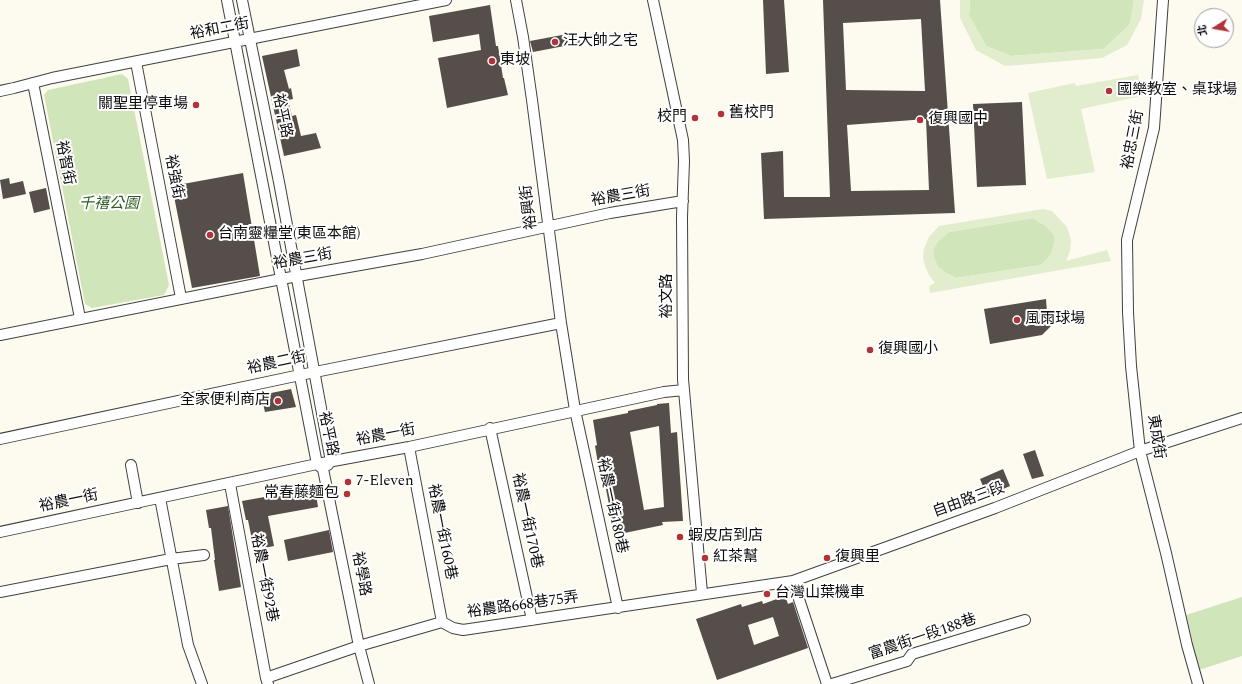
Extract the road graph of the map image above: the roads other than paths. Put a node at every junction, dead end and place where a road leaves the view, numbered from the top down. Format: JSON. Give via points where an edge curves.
{"nodes":[{"id":1,"x":227,"y":0,"type":"edge"},
{"id":2,"x":242,"y":0,"type":"edge"},
{"id":3,"x":446,"y":0,"type":"edge"},
{"id":4,"x":516,"y":0,"type":"edge"},
{"id":5,"x":653,"y":0,"type":"edge"},
{"id":6,"x":1162,"y":0,"type":"edge"},
{"id":7,"x":250,"y":40,"type":"junction"},
{"id":8,"x":235,"y":42,"type":"junction"},
{"id":9,"x":136,"y":62,"type":"junction"},
{"id":10,"x":33,"y":83,"type":"junction"},
{"id":11,"x":0,"y":91,"type":"edge"},
{"id":12,"x":1140,"y":189,"type":"joint"},
{"id":13,"x":682,"y":201,"type":"junction"},
{"id":14,"x":548,"y":226,"type":"junction"},
{"id":15,"x":297,"y":277,"type":"junction"},
{"id":16,"x":281,"y":279,"type":"junction"},
{"id":17,"x":181,"y":298,"type":"junction"},
{"id":18,"x":80,"y":318,"type":"junction"},
{"id":19,"x":560,"y":323,"type":"junction"},
{"id":20,"x":0,"y":333,"type":"edge"},
{"id":21,"x":315,"y":372,"type":"junction"},
{"id":22,"x":300,"y":375,"type":"junction"},
{"id":23,"x":684,"y":390,"type":"junction"},
{"id":24,"x":575,"y":410,"type":"junction"},
{"id":25,"x":1242,"y":418,"type":"edge"},
{"id":26,"x":490,"y":428,"type":"junction"},
{"id":27,"x":0,"y":439,"type":"edge"},
{"id":28,"x":409,"y":447,"type":"junction"},
{"id":29,"x":1140,"y":451,"type":"junction"},
{"id":30,"x":331,"y":461,"type":"junction"},
{"id":31,"x":131,"y":465,"type":"dead end"},
{"id":32,"x":320,"y":467,"type":"junction"},
{"id":33,"x":230,"y":484,"type":"junction"},
{"id":34,"x":160,"y":498,"type":"junction"},
{"id":35,"x":138,"y":503,"type":"junction"},
{"id":36,"x":0,"y":532,"type":"edge"},
{"id":37,"x":204,"y":555,"type":"dead end"},
{"id":38,"x":171,"y":559,"type":"junction"},
{"id":39,"x":793,"y":581,"type":"junction"},
{"id":40,"x":0,"y":592,"type":"edge"},
{"id":41,"x":702,"y":593,"type":"junction"},
{"id":42,"x":618,"y":608,"type":"junction"},
{"id":43,"x":532,"y":620,"type":"junction"},
{"id":44,"x":1025,"y":620,"type":"dead end"},
{"id":45,"x":442,"y":622,"type":"junction"},
{"id":46,"x":359,"y":646,"type":"junction"},
{"id":47,"x":267,"y":681,"type":"edge"},
{"id":48,"x":202,"y":684,"type":"edge"},
{"id":49,"x":369,"y":684,"type":"edge"},
{"id":50,"x":827,"y":684,"type":"edge"},
{"id":51,"x":832,"y":684,"type":"edge"},
{"id":52,"x":1198,"y":684,"type":"edge"}],
"edges":[{"from":1,"to":8,"type":"street","name":"裕平路"},
{"from":2,"to":7,"type":"street","name":"裕平路"},
{"from":3,"to":7,"type":"street","name":"裕和二街"},
{"from":4,"to":14,"type":"street","name":"裕興街"},
{"from":5,"to":13,"type":"street","name":"裕文路","via":[[683,140]]},
{"from":6,"to":12,"type":"street","name":"裕忠三街","via":[[1154,128]]},
{"from":7,"to":8,"type":"street","name":"裕和二街"},
{"from":7,"to":15,"type":"street","name":"裕平路"},
{"from":8,"to":9,"type":"street","name":"裕和二街"},
{"from":8,"to":16,"type":"street","name":"裕平路"},
{"from":9,"to":10,"type":"street","name":"裕和二街"},
{"from":9,"to":17,"type":"street","name":"裕強街"},
{"from":10,"to":11,"type":"street","name":"裕和二街"},
{"from":10,"to":18,"type":"street","name":"裕智街"},
{"from":12,"to":29,"type":"street","name":"東成街","via":[[1127,240],[1130,366]]},
{"from":13,"to":14,"type":"street","name":"裕農三街"},
{"from":13,"to":23,"type":"street","name":"裕文路"},
{"from":14,"to":15,"type":"street","name":"裕農三街","via":[[422,254]]},
{"from":14,"to":19,"type":"street","name":"裕興街"},
{"from":15,"to":16,"type":"street","name":"裕農三街"},
{"from":15,"to":21,"type":"street","name":"裕平路"},
{"from":16,"to":17,"type":"street","name":"裕農三街"},
{"from":16,"to":22,"type":"street","name":"裕平路"},
{"from":17,"to":18,"type":"street","name":"裕農三街"},
{"from":18,"to":20,"type":"street","name":"裕農三街"},
{"from":19,"to":21,"type":"street","name":"裕農二街"},
{"from":19,"to":24,"type":"street","name":"裕興街"},
{"from":21,"to":22,"type":"street","name":"裕農二街"},
{"from":21,"to":30,"type":"street","name":"裕平路"},
{"from":22,"to":27,"type":"street","name":"裕農二街"},
{"from":22,"to":32,"type":"street","name":"裕平路"},
{"from":23,"to":24,"type":"street","name":"裕農一街"},
{"from":23,"to":41,"type":"street","name":"裕文路"},
{"from":24,"to":26,"type":"street","name":"裕農一街"},
{"from":24,"to":42,"type":"street","name":"裕農一街180巷"},
{"from":25,"to":29,"type":"street","name":"自由路三段"},
{"from":26,"to":28,"type":"street","name":"裕農一街"},
{"from":26,"to":43,"type":"street","name":"裕農一街170巷"},
{"from":28,"to":30,"type":"street","name":"裕農一街"},
{"from":28,"to":45,"type":"street","name":"裕農一街160巷"},
{"from":29,"to":39,"type":"street","name":"自由路三段","via":[[995,508]]},
{"from":29,"to":52,"type":"street","name":"東成街"},
{"from":30,"to":32,"type":"street","name":"裕平路"},
{"from":31,"to":35,"type":"street"},
{"from":32,"to":33,"type":"street","name":"裕農一街"},
{"from":32,"to":46,"type":"street","name":"裕學路"},
{"from":33,"to":34,"type":"street","name":"裕農一街"},
{"from":33,"to":47,"type":"street","name":"裕農一街92巷"},
{"from":34,"to":35,"type":"street","name":"裕農一街"},
{"from":34,"to":38,"type":"street"},
{"from":35,"to":36,"type":"street","name":"裕農一街"},
{"from":37,"to":38,"type":"street"},
{"from":38,"to":40,"type":"street"},
{"from":38,"to":48,"type":"street","via":[[188,645]]},
{"from":39,"to":41,"type":"street","name":"自由路三段"},
{"from":39,"to":50,"type":"street"},
{"from":41,"to":42,"type":"street","name":"裕農路668巷75弄"},
{"from":42,"to":43,"type":"street","name":"裕農路668巷75弄"},
{"from":43,"to":45,"type":"street","name":"裕農路668巷75弄","via":[[463,630]]},
{"from":44,"to":51,"type":"street","name":"富農街一段188巷","via":[[912,654],[907,661]]},
{"from":45,"to":46,"type":"street"},
{"from":46,"to":47,"type":"street"},
{"from":46,"to":49,"type":"street","name":"裕學路"}]}
